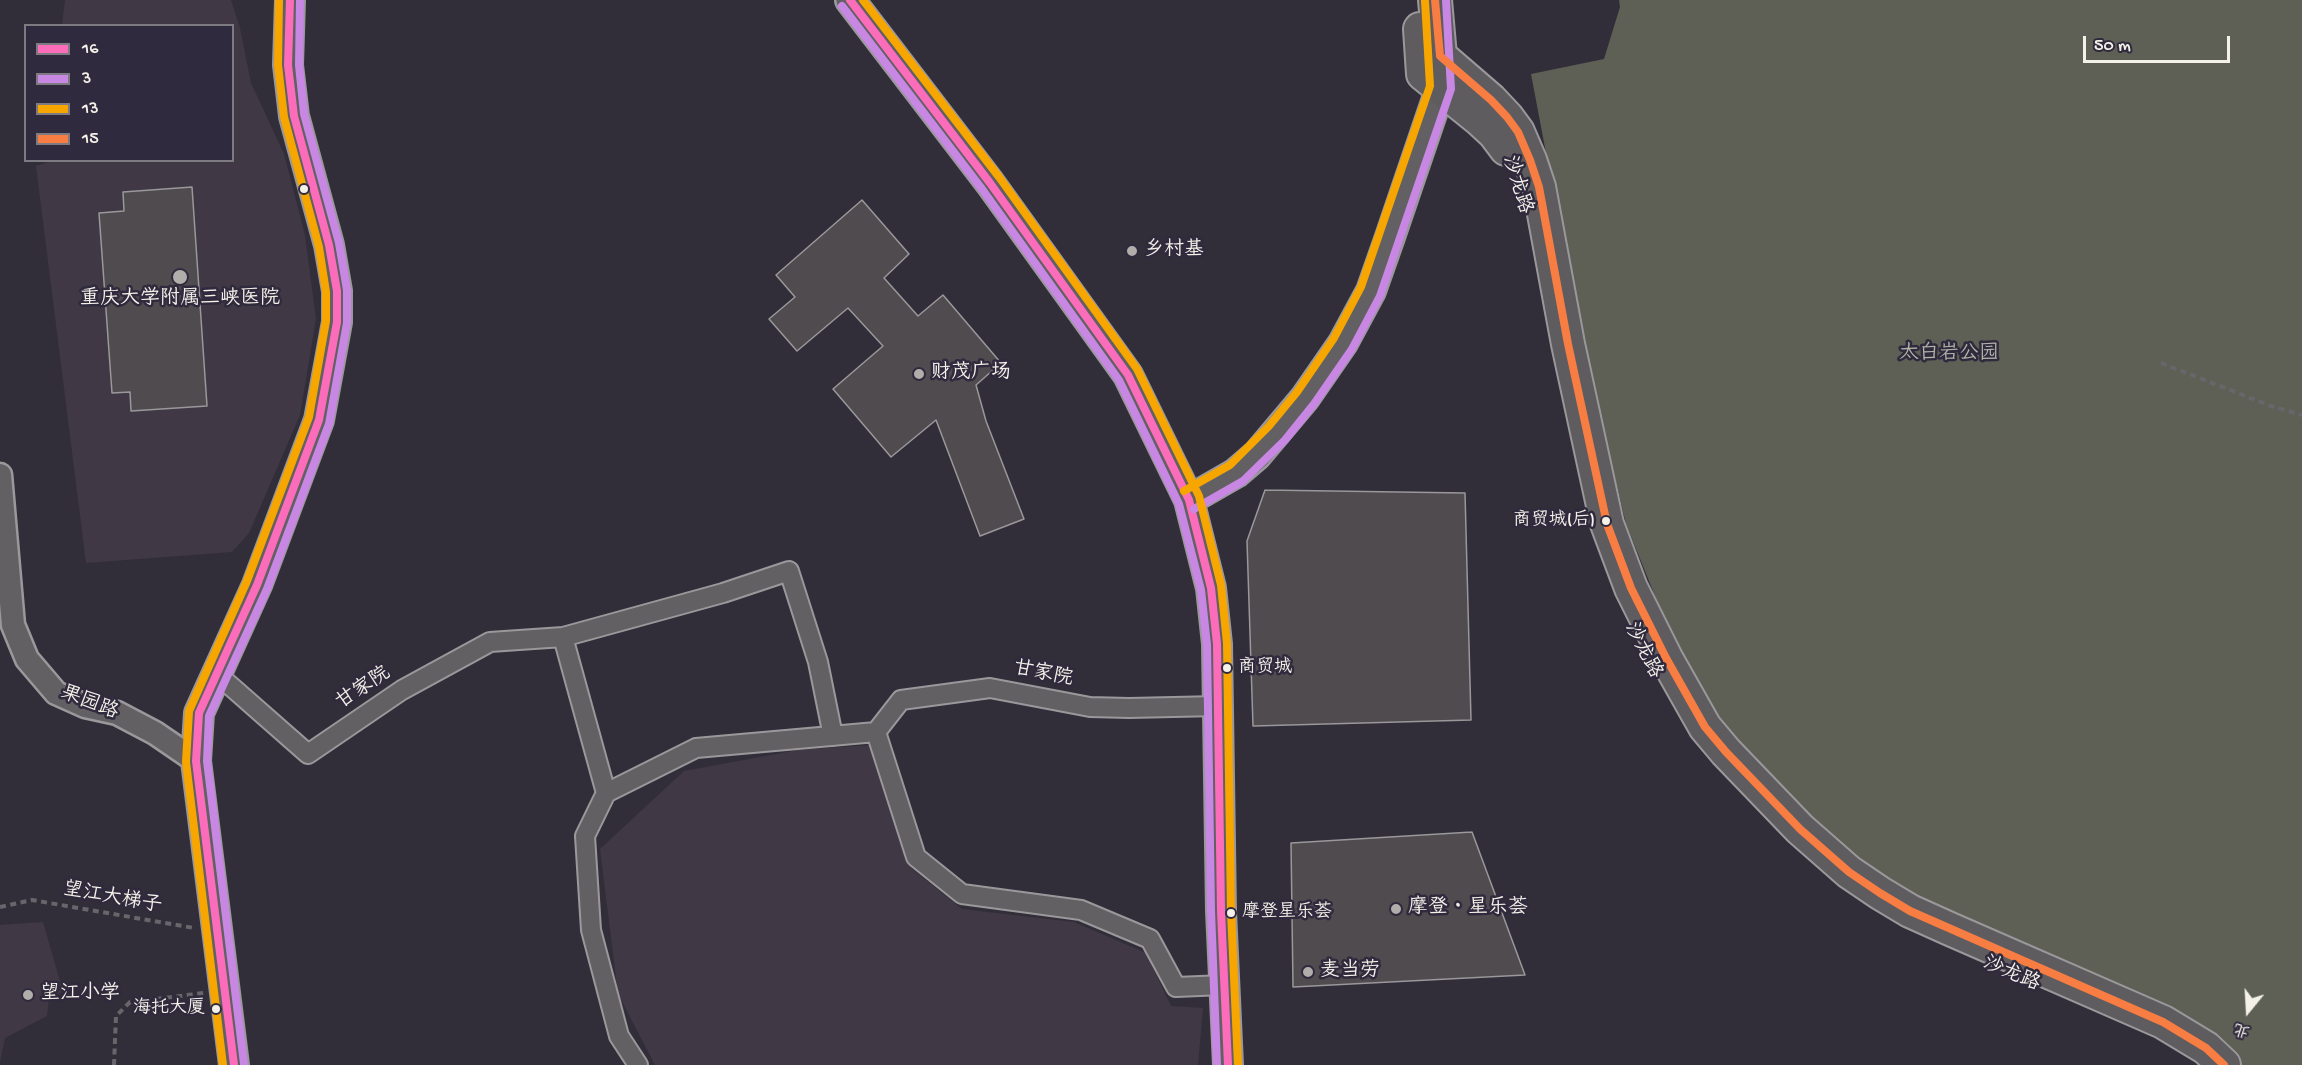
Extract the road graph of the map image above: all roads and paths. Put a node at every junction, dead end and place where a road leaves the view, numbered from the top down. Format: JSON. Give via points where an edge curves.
{"nodes":[{"id":1,"x":290,"y":0,"type":"edge"},
{"id":2,"x":850,"y":0,"type":"edge"},
{"id":3,"x":1418,"y":0,"type":"edge"},
{"id":4,"x":1435,"y":0,"type":"edge"},
{"id":5,"x":1435,"y":72,"type":"junction"},
{"id":6,"x":1423,"y":138,"type":"junction"},
{"id":7,"x":1504,"y":147,"type":"junction"},
{"id":8,"x":2161,"y":363,"type":"dead end"},
{"id":9,"x":2302,"y":415,"type":"edge"},
{"id":10,"x":0,"y":476,"type":"edge"},
{"id":11,"x":1190,"y":500,"type":"junction"},
{"id":12,"x":563,"y":637,"type":"junction"},
{"id":13,"x":217,"y":674,"type":"junction"},
{"id":14,"x":1218,"y":706,"type":"junction"},
{"id":15,"x":876,"y":732,"type":"junction"},
{"id":16,"x":833,"y":736,"type":"junction"},
{"id":17,"x":196,"y":761,"type":"junction"},
{"id":18,"x":606,"y":793,"type":"junction"},
{"id":19,"x":0,"y":907,"type":"edge"},
{"id":20,"x":218,"y":933,"type":"junction"},
{"id":21,"x":1224,"y":985,"type":"junction"},
{"id":22,"x":225,"y":991,"type":"junction"},
{"id":23,"x":114,"y":1065,"type":"edge"},
{"id":24,"x":234,"y":1065,"type":"edge"},
{"id":25,"x":638,"y":1065,"type":"edge"},
{"id":26,"x":1228,"y":1065,"type":"edge"},
{"id":27,"x":2196,"y":1065,"type":"edge"},
{"id":28,"x":2224,"y":1065,"type":"edge"}],
"edges":[{"from":1,"to":13,"type":"main road","via":[[288,65],[294,116],[329,245],[337,291],[337,321],[319,420],[257,585]]},
{"from":2,"to":11,"type":"main road","via":[[990,183],[1128,375]]},
{"from":3,"to":5,"type":"highway"},
{"from":4,"to":5,"type":"highway"},
{"from":5,"to":6,"type":"main road"},
{"from":5,"to":7,"type":"highway","name":"沙龙路"},
{"from":5,"to":28,"type":"highway","name":"沙龙路","via":[[1491,99],[1518,132],[1530,160],[1539,187],[1607,524],[1631,588],[1705,727],[1800,829],[1880,893],[1910,911],[2163,1022],[2206,1048]]},
{"from":6,"to":7,"type":"main road","via":[[1433,125],[1454,121],[1486,133]]},
{"from":6,"to":11,"type":"main road","via":[[1371,291],[1343,343],[1305,398],[1257,455],[1236,473]]},
{"from":7,"to":27,"type":"highway","name":"沙龙路","via":[[1522,191],[1574,479],[1586,525],[1617,602],[1670,706],[1696,745],[1722,778],[1790,847],[1874,912],[2117,1021]]},
{"from":8,"to":9,"type":"path"},
{"from":10,"to":17,"type":"street","name":"果园路","via":[[13,625],[27,659],[56,693],[85,706],[117,713]]},
{"from":11,"to":14,"type":"main road","via":[[1211,588]]},
{"from":12,"to":13,"type":"street","name":"甘家院","via":[[490,642],[402,690],[308,754]]},
{"from":12,"to":16,"type":"street","name":"甘家院","via":[[789,571],[818,662]]},
{"from":12,"to":18,"type":"street"},
{"from":13,"to":17,"type":"main road","via":[[199,713]]},
{"from":14,"to":15,"type":"street","name":"甘家院","via":[[1090,707],[990,688],[901,700]]},
{"from":14,"to":21,"type":"main road"},
{"from":15,"to":16,"type":"street"},
{"from":15,"to":21,"type":"street","via":[[916,857],[962,894],[1081,910],[1150,939],[1176,987]]},
{"from":16,"to":18,"type":"street","via":[[696,748]]},
{"from":17,"to":20,"type":"main road"},
{"from":18,"to":25,"type":"street","via":[[585,836],[591,930],[619,1036]]},
{"from":19,"to":20,"type":"path","name":"望江大梯子","via":[[32,900]]},
{"from":20,"to":22,"type":"main road"},
{"from":21,"to":26,"type":"main road"},
{"from":22,"to":23,"type":"path","via":[[130,1002],[116,1016]]},
{"from":22,"to":24,"type":"main road"}]}
